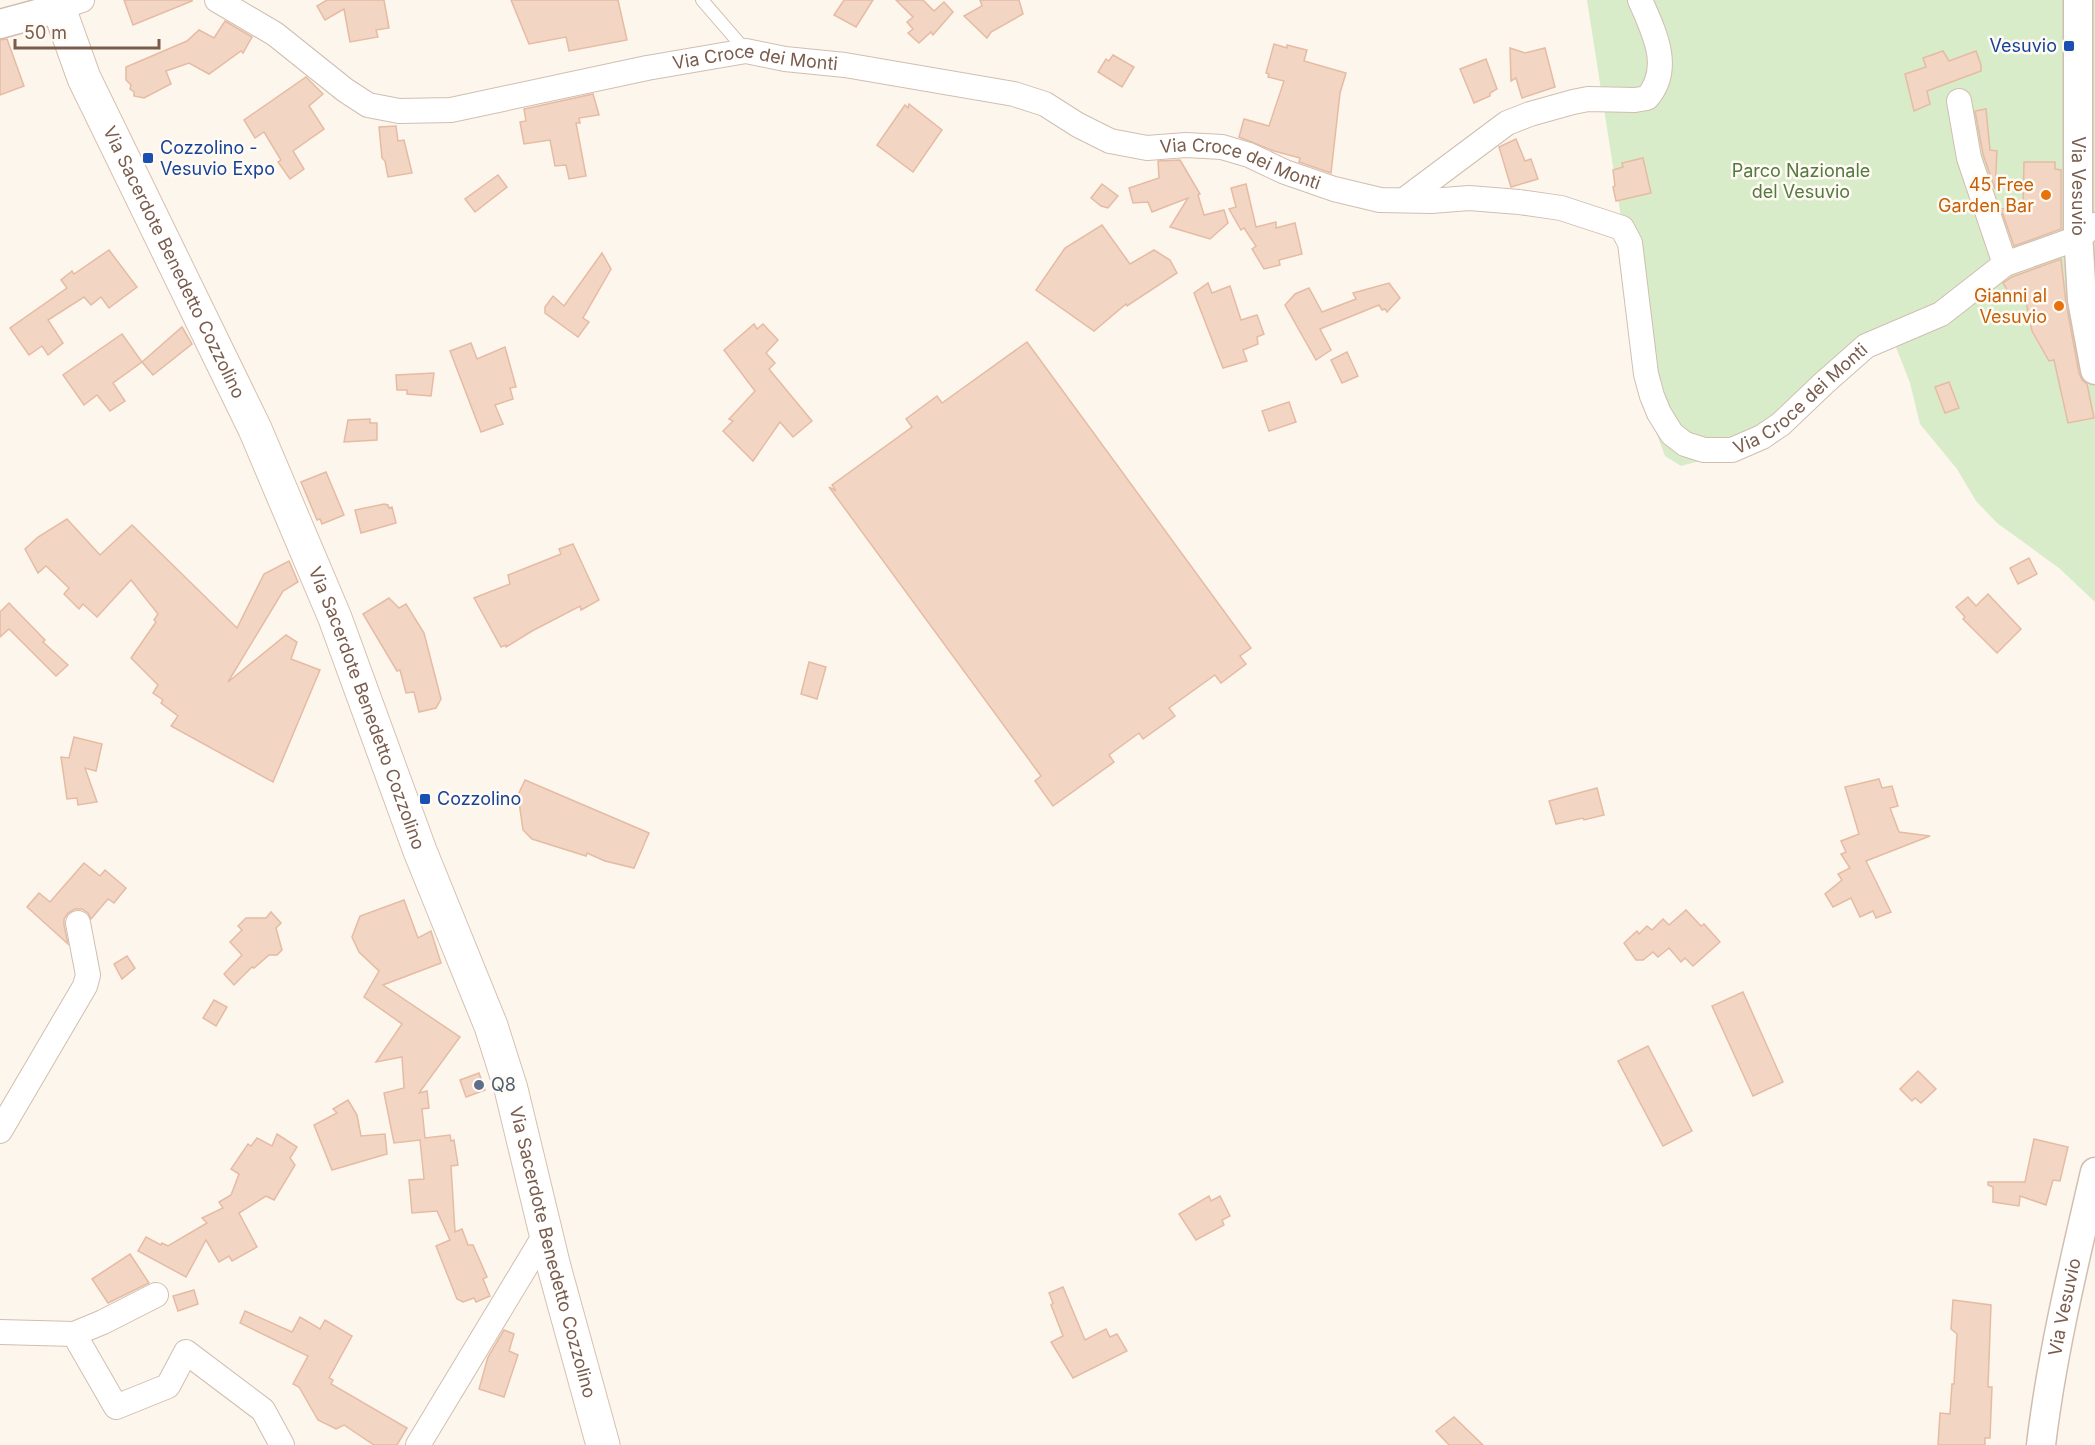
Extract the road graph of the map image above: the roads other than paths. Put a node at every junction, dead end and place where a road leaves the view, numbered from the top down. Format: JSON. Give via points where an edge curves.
{"nodes":[{"id":1,"x":217,"y":0,"type":"edge"},
{"id":2,"x":702,"y":0,"type":"edge"},
{"id":3,"x":1640,"y":0,"type":"edge"},
{"id":4,"x":2078,"y":0,"type":"edge"},
{"id":5,"x":66,"y":3,"type":"edge"},
{"id":6,"x":0,"y":24,"type":"edge"},
{"id":7,"x":746,"y":51,"type":"junction"},
{"id":8,"x":1959,"y":100,"type":"dead end"},
{"id":9,"x":1404,"y":200,"type":"junction"},
{"id":10,"x":2087,"y":231,"type":"edge"},
{"id":11,"x":2005,"y":264,"type":"junction"},
{"id":12,"x":2095,"y":370,"type":"edge"},
{"id":13,"x":78,"y":923,"type":"dead end"},
{"id":14,"x":0,"y":1131,"type":"edge"},
{"id":15,"x":2095,"y":1172,"type":"edge"},
{"id":16,"x":546,"y":1233,"type":"junction"},
{"id":17,"x":156,"y":1295,"type":"dead end"},
{"id":18,"x":0,"y":1332,"type":"edge"},
{"id":19,"x":75,"y":1334,"type":"junction"},
{"id":20,"x":282,"y":1445,"type":"edge"},
{"id":21,"x":418,"y":1445,"type":"edge"},
{"id":22,"x":603,"y":1445,"type":"edge"},
{"id":23,"x":2041,"y":1445,"type":"edge"}],
"edges":[{"from":1,"to":7,"type":"street","name":"Via Croce dei Monti","via":[[275,34],[368,105],[399,111],[451,110]]},
{"from":2,"to":7,"type":"lane"},
{"from":3,"to":9,"type":"street","via":[[1660,54],[1660,76],[1647,98],[1588,99],[1508,123]]},
{"from":4,"to":10,"type":"street","name":"Via Vesuvio"},
{"from":5,"to":6,"type":"street"},
{"from":5,"to":16,"type":"main road","name":"Via Sacerdote Benedetto Cozzolino","via":[[84,78],[255,429],[335,618],[420,851],[491,1026],[511,1089]]},
{"from":7,"to":9,"type":"street","name":"Via Croce dei Monti","via":[[1014,94],[1045,104],[1110,141],[1147,148],[1222,147],[1334,189],[1380,200]]},
{"from":8,"to":11,"type":"street","via":[[1970,158]]},
{"from":9,"to":11,"type":"street","name":"Via Croce dei Monti","via":[[1469,198],[1519,202],[1561,208],[1622,228],[1630,243],[1652,396],[1672,434],[1685,444],[1704,450],[1732,450],[1762,437],[1866,346],[1941,314]]},
{"from":10,"to":11,"type":"street","name":"Via Croce dei Monti"},
{"from":10,"to":12,"type":"street","name":"Via Vesuvio","via":[[2082,300]]},
{"from":13,"to":14,"type":"street","via":[[88,975],[86,986]]},
{"from":15,"to":23,"type":"street","name":"Via Vesuvio","via":[[2064,1307]]},
{"from":16,"to":21,"type":"street"},
{"from":16,"to":22,"type":"main road","name":"Via Sacerdote Benedetto Cozzolino"},
{"from":17,"to":19,"type":"street"},
{"from":18,"to":19,"type":"street"},
{"from":19,"to":20,"type":"street","via":[[116,1407],[168,1386],[186,1352],[263,1410]]}]}
